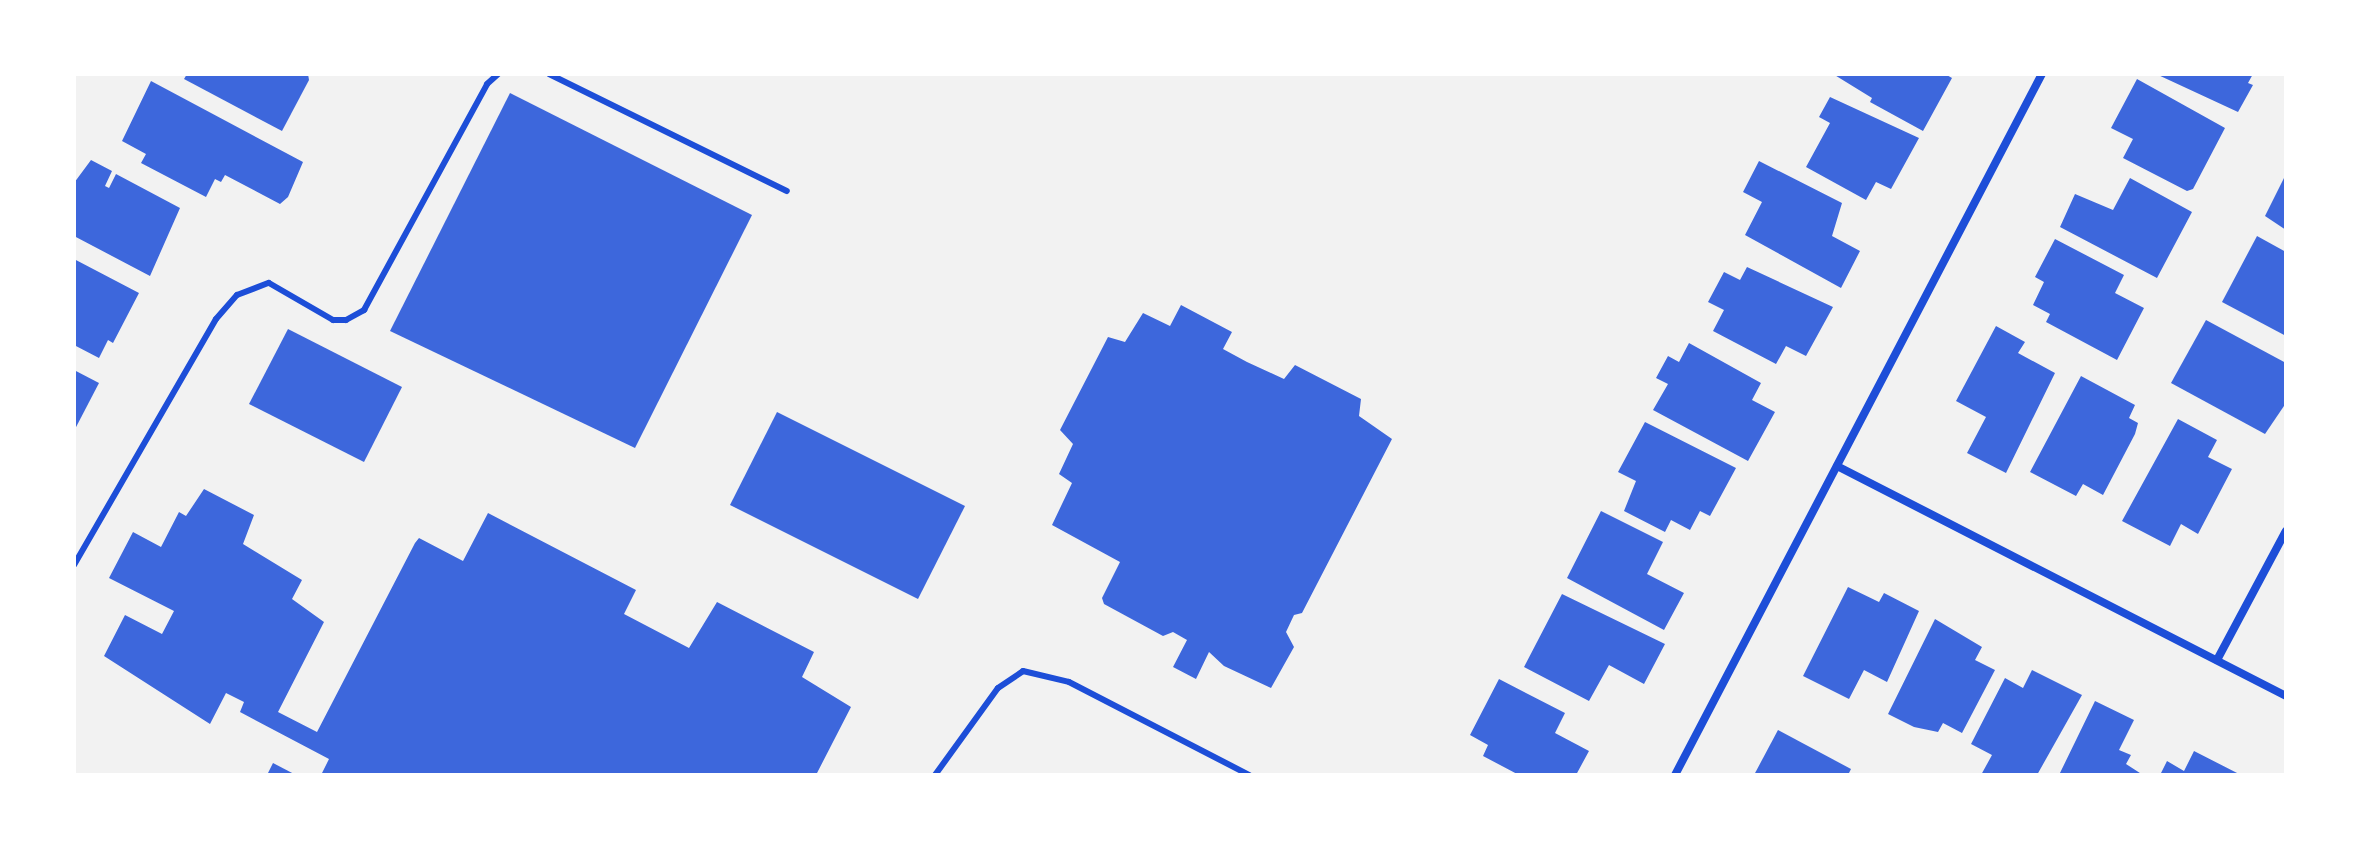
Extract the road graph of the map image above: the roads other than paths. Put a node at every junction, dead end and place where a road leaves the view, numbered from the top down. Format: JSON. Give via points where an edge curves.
{"nodes":[{"id":1,"x":498,"y":74,"type":"edge"},
{"id":2,"x":549,"y":74,"type":"edge"},
{"id":3,"x":2042,"y":74,"type":"edge"},
{"id":4,"x":787,"y":191,"type":"dead end"},
{"id":5,"x":1837,"y":466,"type":"junction"},
{"id":6,"x":2286,"y":531,"type":"edge"},
{"id":7,"x":74,"y":565,"type":"edge"},
{"id":8,"x":2217,"y":660,"type":"junction"},
{"id":9,"x":2286,"y":696,"type":"edge"},
{"id":10,"x":935,"y":775,"type":"edge"},
{"id":11,"x":1249,"y":775,"type":"edge"},
{"id":12,"x":1675,"y":775,"type":"edge"}],
"edges":[{"from":1,"to":7,"type":"lane","via":[[487,84],[364,310],[333,320],[269,283],[237,295],[223,311]]},
{"from":2,"to":4,"type":"lane"},
{"from":3,"to":5,"type":"street"},
{"from":5,"to":8,"type":"street"},
{"from":5,"to":12,"type":"street"},
{"from":6,"to":8,"type":"street"},
{"from":8,"to":9,"type":"street"},
{"from":10,"to":11,"type":"lane","via":[[998,688],[1023,671],[1069,682]]}]}
